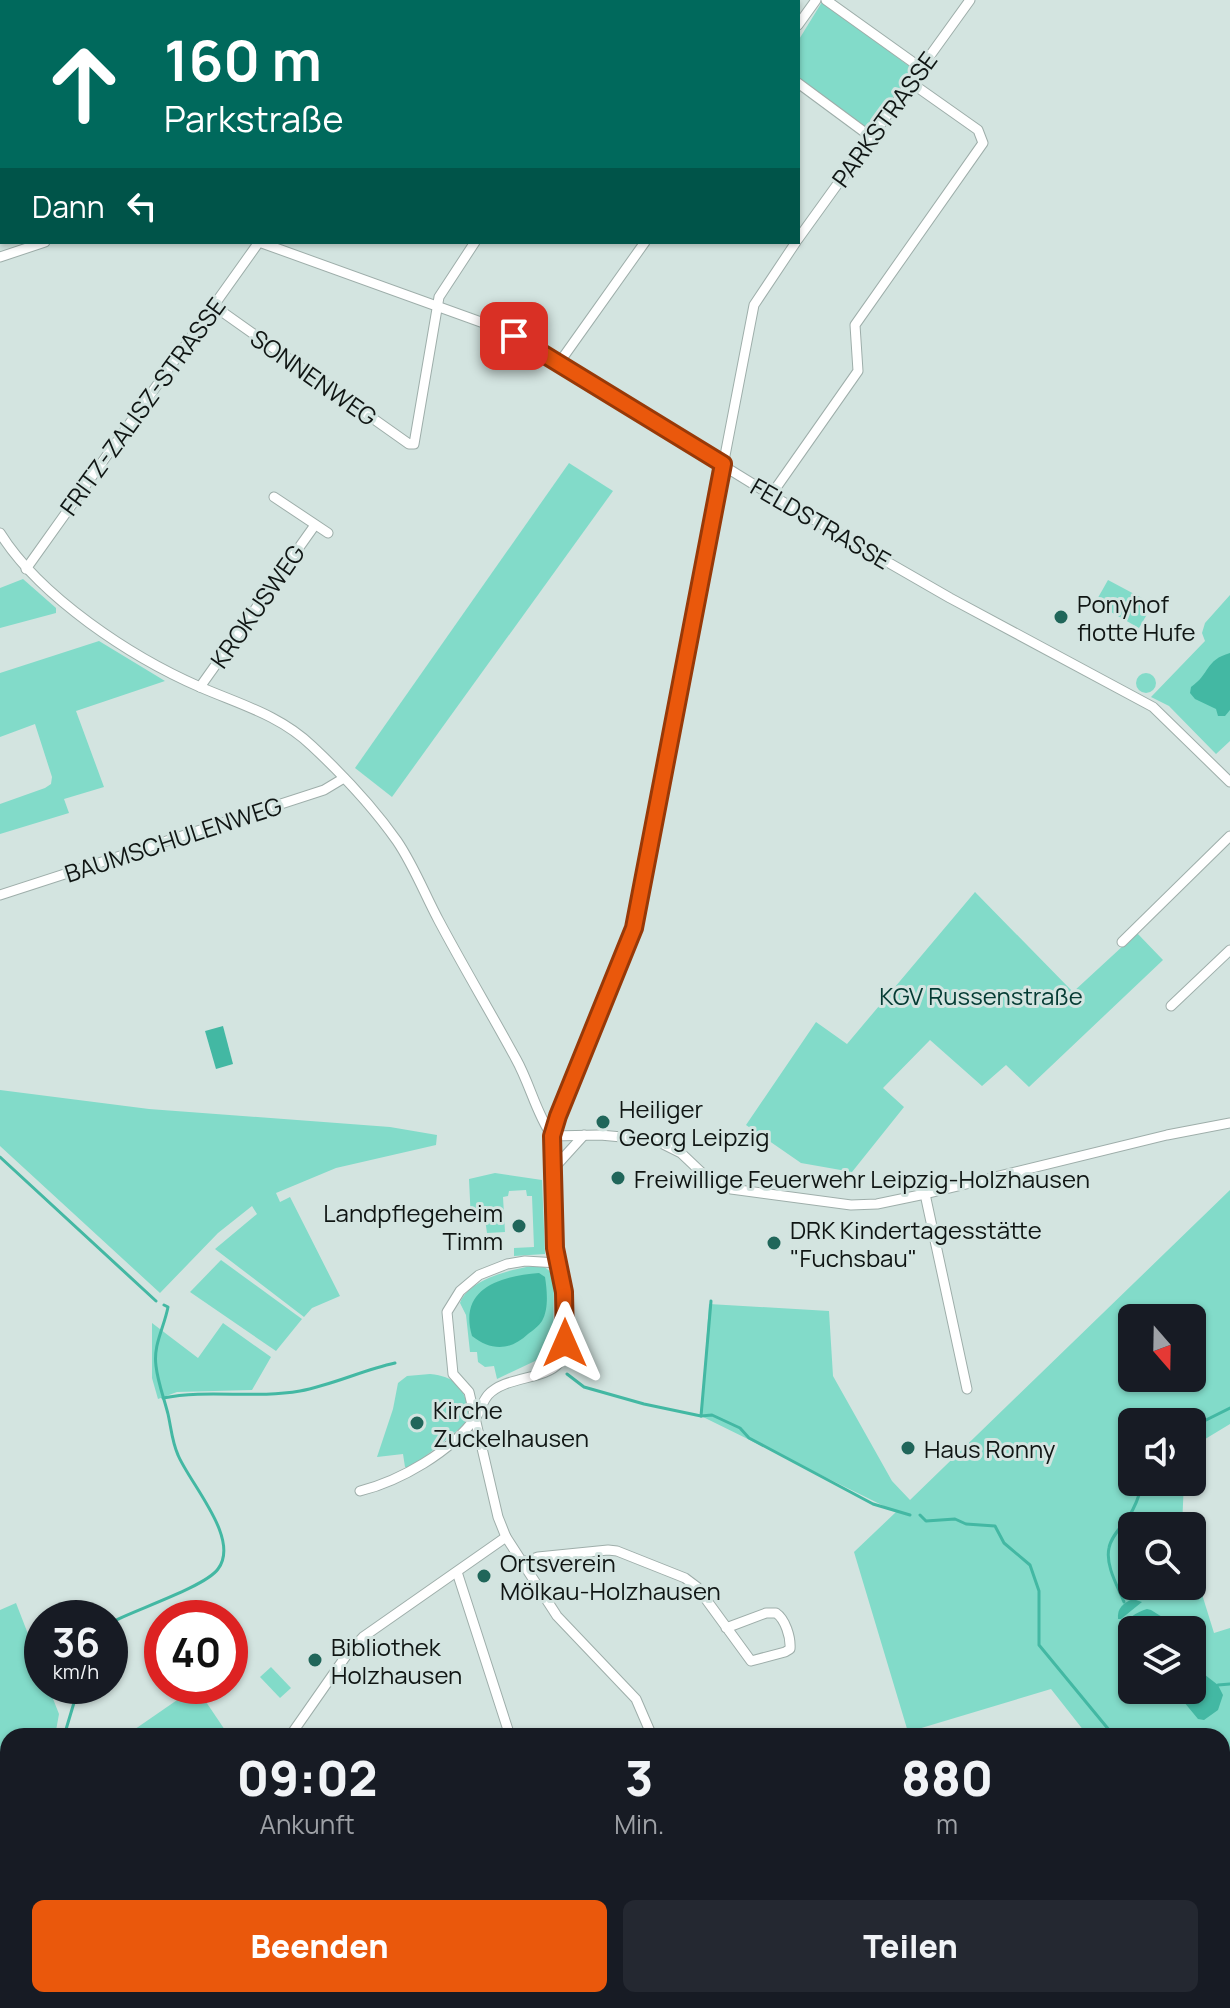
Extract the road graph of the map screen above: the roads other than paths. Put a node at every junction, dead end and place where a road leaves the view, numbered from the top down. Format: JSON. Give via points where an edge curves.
{"nodes":[{"id":1,"x":816,"y":0,"type":"edge"},
{"id":2,"x":826,"y":0,"type":"edge"},
{"id":3,"x":970,"y":0,"type":"edge"},
{"id":4,"x":800,"y":22,"type":"edge"},
{"id":5,"x":921,"y":68,"type":"junction"},
{"id":6,"x":910,"y":82,"type":"junction"},
{"id":7,"x":800,"y":84,"type":"edge"},
{"id":8,"x":871,"y":137,"type":"junction"},
{"id":9,"x":800,"y":237,"type":"edge"},
{"id":10,"x":39,"y":244,"type":"edge"},
{"id":11,"x":258,"y":244,"type":"edge"},
{"id":12,"x":265,"y":244,"type":"edge"},
{"id":13,"x":474,"y":244,"type":"edge"},
{"id":14,"x":644,"y":244,"type":"edge"},
{"id":15,"x":795,"y":244,"type":"edge"},
{"id":16,"x":0,"y":257,"type":"edge"},
{"id":17,"x":214,"y":306,"type":"junction"},
{"id":18,"x":438,"y":306,"type":"junction"},
{"id":19,"x":559,"y":363,"type":"junction"},
{"id":20,"x":723,"y":464,"type":"junction"},
{"id":21,"x":771,"y":495,"type":"junction"},
{"id":22,"x":274,"y":497,"type":"dead end"},
{"id":23,"x":315,"y":525,"type":"junction"},
{"id":24,"x":0,"y":533,"type":"edge"},
{"id":25,"x":328,"y":533,"type":"dead end"},
{"id":26,"x":26,"y":569,"type":"junction"},
{"id":27,"x":200,"y":687,"type":"junction"},
{"id":28,"x":344,"y":778,"type":"junction"},
{"id":29,"x":1230,"y":782,"type":"edge"},
{"id":30,"x":1230,"y":836,"type":"edge"},
{"id":31,"x":0,"y":895,"type":"edge"},
{"id":32,"x":1122,"y":942,"type":"dead end"},
{"id":33,"x":1230,"y":950,"type":"edge"},
{"id":34,"x":1171,"y":1006,"type":"dead end"},
{"id":35,"x":1230,"y":1123,"type":"edge"},
{"id":36,"x":584,"y":1135,"type":"junction"},
{"id":37,"x":552,"y":1136,"type":"junction"},
{"id":38,"x":553,"y":1169,"type":"junction"},
{"id":39,"x":925,"y":1194,"type":"junction"},
{"id":40,"x":558,"y":1263,"type":"junction"},
{"id":41,"x":967,"y":1389,"type":"dead end"},
{"id":42,"x":476,"y":1417,"type":"junction"},
{"id":43,"x":360,"y":1491,"type":"dead end"},
{"id":44,"x":506,"y":1537,"type":"junction"},
{"id":45,"x":524,"y":1562,"type":"junction"},
{"id":46,"x":457,"y":1572,"type":"junction"},
{"id":47,"x":726,"y":1628,"type":"junction"},
{"id":48,"x":296,"y":1728,"type":"edge"},
{"id":49,"x":507,"y":1728,"type":"edge"},
{"id":50,"x":649,"y":1728,"type":"edge"}],
"edges":[{"from":1,"to":4,"type":"street"},
{"from":2,"to":5,"type":"street"},
{"from":3,"to":5,"type":"street","name":"PARKSTRASSE"},
{"from":5,"to":6,"type":"street","name":"PARKSTRASSE"},
{"from":6,"to":8,"type":"street","name":"PARKSTRASSE"},
{"from":6,"to":21,"type":"street","via":[[978,130],[983,143],[855,325],[858,371]]},
{"from":7,"to":8,"type":"street"},
{"from":8,"to":9,"type":"street","name":"PARKSTRASSE"},
{"from":10,"to":16,"type":"street"},
{"from":11,"to":17,"type":"street","name":"FRITZ-ZALISZ-STRASSE"},
{"from":12,"to":18,"type":"street","name":"FELDSTRASSE"},
{"from":13,"to":18,"type":"street"},
{"from":14,"to":19,"type":"street"},
{"from":15,"to":20,"type":"street","name":"PARKSTRASSE","via":[[754,305]]},
{"from":17,"to":18,"type":"street","name":"SONNENWEG","via":[[409,444],[414,444]]},
{"from":17,"to":26,"type":"street","name":"FRITZ-ZALISZ-STRASSE"},
{"from":18,"to":19,"type":"street","name":"FELDSTRASSE","via":[[503,330]]},
{"from":19,"to":20,"type":"street","name":"FELDSTRASSE"},
{"from":20,"to":21,"type":"street","name":"FELDSTRASSE"},
{"from":20,"to":37,"type":"street","name":"PARKSTRASSE","via":[[634,928]]},
{"from":21,"to":29,"type":"street","name":"FELDSTRASSE","via":[[1153,707]]},
{"from":22,"to":23,"type":"street","name":"KROKUSWEG"},
{"from":23,"to":25,"type":"street","name":"KROKUSWEG"},
{"from":23,"to":27,"type":"street","name":"KROKUSWEG"},
{"from":24,"to":26,"type":"street"},
{"from":26,"to":27,"type":"street","via":[[120,643]]},
{"from":27,"to":28,"type":"street","via":[[286,725]]},
{"from":28,"to":31,"type":"street","name":"BAUMSCHULENWEG","via":[[324,790]]},
{"from":28,"to":37,"type":"street","via":[[413,866]]},
{"from":30,"to":32,"type":"street"},
{"from":33,"to":34,"type":"street"},
{"from":35,"to":39,"type":"street"},
{"from":36,"to":37,"type":"street"},
{"from":36,"to":38,"type":"street"},
{"from":36,"to":39,"type":"street","via":[[655,1140],[718,1183],[740,1190],[851,1205]]},
{"from":37,"to":38,"type":"street"},
{"from":38,"to":40,"type":"street"},
{"from":39,"to":41,"type":"street"},
{"from":40,"to":42,"type":"street","via":[[565,1317],[559,1362],[492,1391]]},
{"from":40,"to":42,"type":"street","via":[[525,1261],[479,1275],[447,1312],[453,1374],[469,1392]]},
{"from":42,"to":43,"type":"street","via":[[416,1467]]},
{"from":42,"to":44,"type":"street"},
{"from":44,"to":45,"type":"street"},
{"from":44,"to":46,"type":"street"},
{"from":45,"to":47,"type":"street","via":[[617,1551],[692,1582]]},
{"from":45,"to":50,"type":"street","via":[[557,1616],[636,1699]]},
{"from":46,"to":48,"type":"street","via":[[363,1637]]},
{"from":46,"to":49,"type":"street"},
{"from":47,"to":47,"type":"street","via":[[751,1661],[790,1649],[776,1613]]}]}
